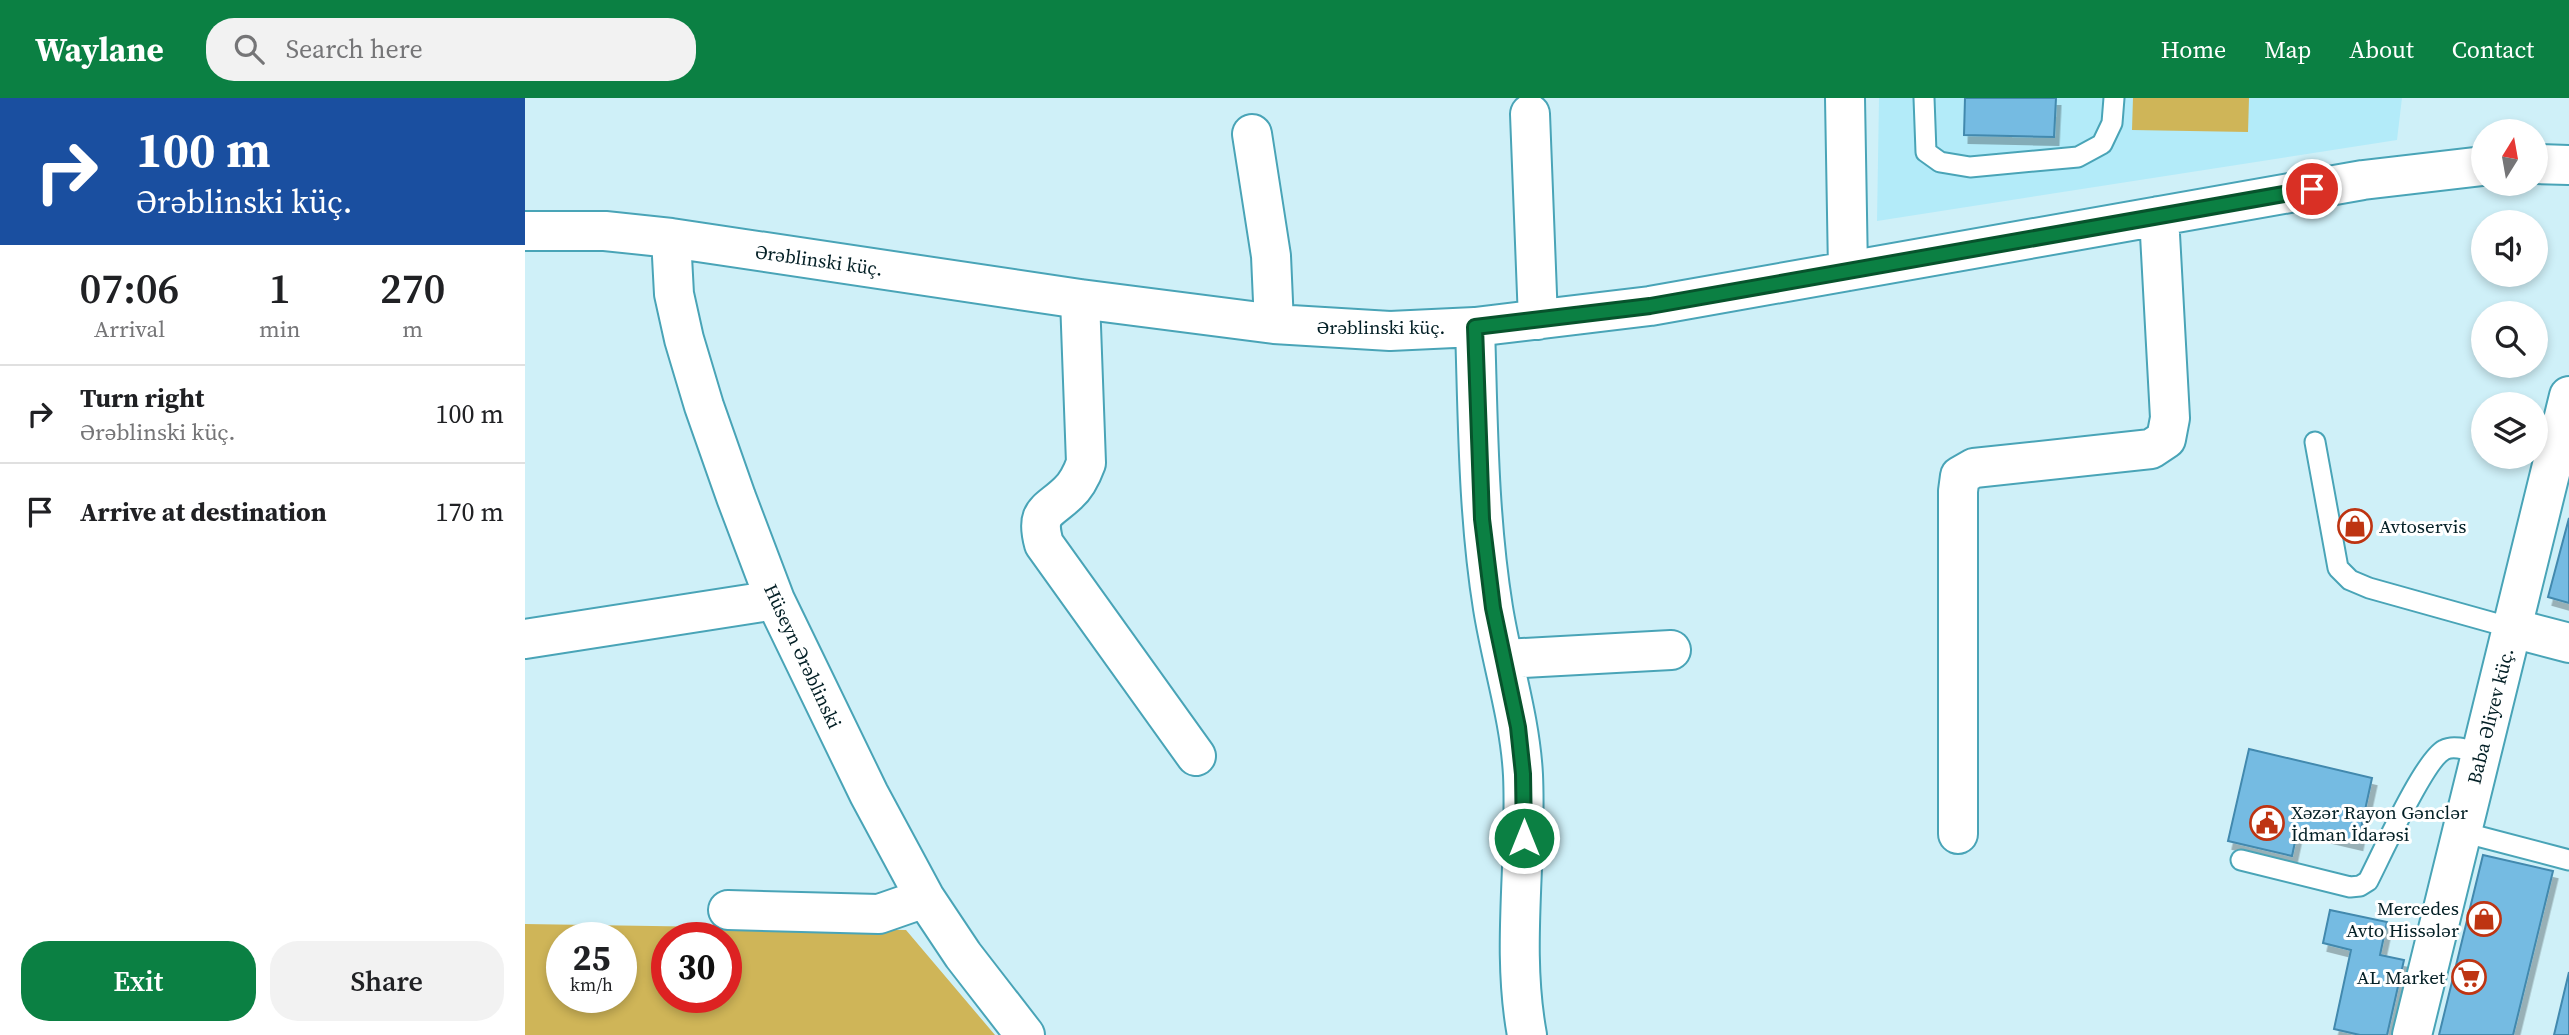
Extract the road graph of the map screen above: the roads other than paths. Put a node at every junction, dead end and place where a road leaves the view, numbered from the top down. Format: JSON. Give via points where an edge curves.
{"nodes":[{"id":1,"x":1845,"y":98,"type":"edge"},
{"id":2,"x":1924,"y":98,"type":"edge"},
{"id":3,"x":2113,"y":98,"type":"edge"},
{"id":4,"x":1530,"y":114,"type":"dead end"},
{"id":5,"x":1252,"y":134,"type":"dead end"},
{"id":6,"x":2548,"y":164,"type":"edge"},
{"id":7,"x":2569,"y":165,"type":"edge"},
{"id":8,"x":2471,"y":167,"type":"edge"},
{"id":9,"x":2159,"y":216,"type":"junction"},
{"id":10,"x":525,"y":231,"type":"edge"},
{"id":11,"x":671,"y":239,"type":"junction"},
{"id":12,"x":1847,"y":271,"type":"junction"},
{"id":13,"x":1080,"y":299,"type":"junction"},
{"id":14,"x":1538,"y":320,"type":"junction"},
{"id":15,"x":1274,"y":324,"type":"junction"},
{"id":16,"x":1475,"y":327,"type":"junction"},
{"id":17,"x":2569,"y":396,"type":"edge"},
{"id":18,"x":2315,"y":442,"type":"dead end"},
{"id":19,"x":775,"y":600,"type":"junction"},
{"id":20,"x":2512,"y":628,"type":"junction"},
{"id":21,"x":525,"y":639,"type":"edge"},
{"id":22,"x":2569,"y":643,"type":"edge"},
{"id":23,"x":1671,"y":650,"type":"dead end"},
{"id":24,"x":1504,"y":659,"type":"junction"},
{"id":25,"x":2481,"y":754,"type":"junction"},
{"id":26,"x":1196,"y":755,"type":"dead end"},
{"id":27,"x":2462,"y":832,"type":"junction"},
{"id":28,"x":1958,"y":834,"type":"dead end"},
{"id":29,"x":2241,"y":860,"type":"dead end"},
{"id":30,"x":2569,"y":860,"type":"edge"},
{"id":31,"x":925,"y":898,"type":"junction"},
{"id":32,"x":728,"y":910,"type":"dead end"},
{"id":33,"x":1025,"y":1035,"type":"edge"},
{"id":34,"x":1527,"y":1035,"type":"edge"},
{"id":35,"x":2412,"y":1035,"type":"edge"}],
"edges":[{"from":1,"to":12,"type":"street"},
{"from":2,"to":3,"type":"lane","via":[[1926,152],[1940,162],[1970,167],[2078,158],[2102,144],[2112,123]]},
{"from":4,"to":14,"type":"street"},
{"from":5,"to":15,"type":"street","via":[[1271,256]]},
{"from":6,"to":7,"type":"street"},
{"from":8,"to":9,"type":"street","name":"Ərəblinski küç.","via":[[2363,180]]},
{"from":9,"to":12,"type":"street","name":"Ərəblinski küç."},
{"from":9,"to":28,"type":"street","via":[[2170,418],[2166,439],[2151,449],[1974,468],[1960,476]]},
{"from":10,"to":11,"type":"street","name":"Ərəblinski küç."},
{"from":11,"to":13,"type":"street","name":"Ərəblinski küç."},
{"from":11,"to":19,"type":"street","name":"Hüseyn Ərəblinski","via":[[674,294],[684,339]]},
{"from":12,"to":14,"type":"street","name":"Ərəblinski küç.","via":[[1650,306]]},
{"from":13,"to":15,"type":"street","name":"Ərəblinski küç."},
{"from":13,"to":26,"type":"street","via":[[1086,463],[1070,491],[1043,513],[1039,527],[1044,544]]},
{"from":14,"to":16,"type":"street","name":"Ərəblinski küç."},
{"from":15,"to":16,"type":"street","name":"Ərəblinski küç.","via":[[1390,331]]},
{"from":16,"to":24,"type":"street","via":[[1482,519]]},
{"from":17,"to":20,"type":"street","name":"Baba Əliyev küç."},
{"from":18,"to":20,"type":"lane","via":[[2338,568],[2350,580]]},
{"from":19,"to":21,"type":"street"},
{"from":19,"to":31,"type":"street","name":"Hüseyn Ərəblinski"},
{"from":20,"to":22,"type":"street"},
{"from":20,"to":25,"type":"street","name":"Baba Əliyev küç."},
{"from":23,"to":24,"type":"street"},
{"from":24,"to":34,"type":"street","via":[[1523,774],[1520,954]]},
{"from":25,"to":27,"type":"street","name":"Baba Əliyev küç."},
{"from":25,"to":29,"type":"lane","via":[[2455,748],[2434,758],[2368,881],[2360,886]]},
{"from":27,"to":30,"type":"lane"},
{"from":27,"to":35,"type":"street","name":"Baba Əliyev küç."},
{"from":31,"to":32,"type":"street","via":[[879,914]]},
{"from":31,"to":33,"type":"street","name":"Hüseyn Ərəblinski"}]}
